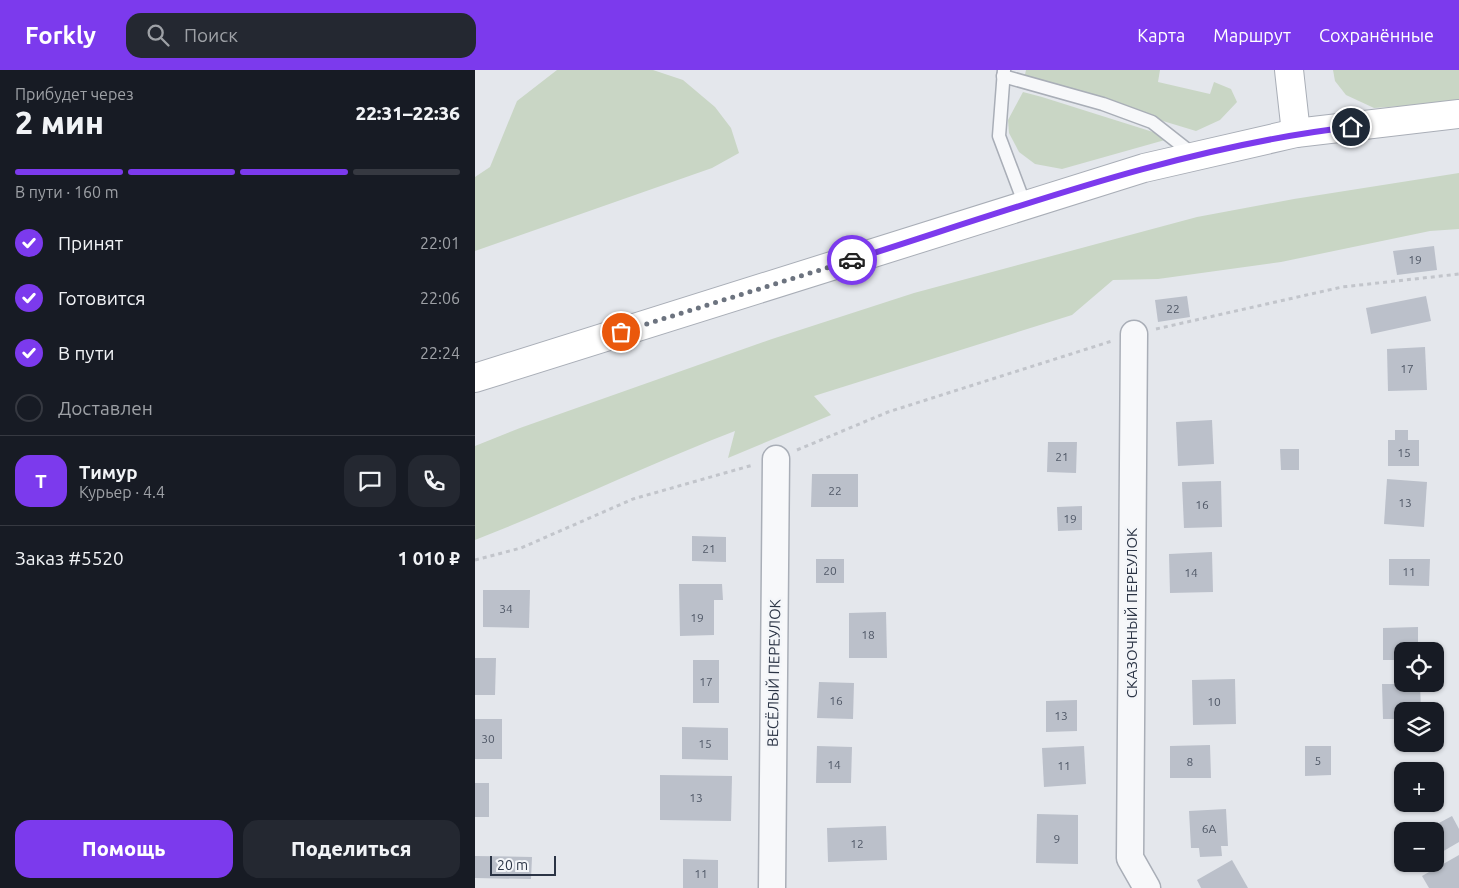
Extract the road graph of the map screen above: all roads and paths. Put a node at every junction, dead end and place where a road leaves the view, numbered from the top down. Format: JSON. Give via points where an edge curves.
{"nodes":[{"id":1,"x":1289,"y":70,"type":"edge"},
{"id":2,"x":1003,"y":73,"type":"edge"},
{"id":3,"x":1459,"y":114,"type":"edge"},
{"id":4,"x":1297,"y":133,"type":"junction"},
{"id":5,"x":1196,"y":156,"type":"junction"},
{"id":6,"x":1025,"y":205,"type":"junction"},
{"id":7,"x":1459,"y":274,"type":"edge"},
{"id":8,"x":1134,"y":334,"type":"junction"},
{"id":9,"x":475,"y":378,"type":"edge"},
{"id":10,"x":776,"y":458,"type":"junction"},
{"id":11,"x":475,"y":560,"type":"edge"},
{"id":12,"x":772,"y":888,"type":"edge"},
{"id":13,"x":1147,"y":888,"type":"edge"}],
"edges":[{"from":1,"to":4,"type":"main road"},
{"from":2,"to":5,"type":"lane","via":[[1153,122]]},
{"from":2,"to":6,"type":"lane","via":[[999,136]]},
{"from":3,"to":4,"type":"main road"},
{"from":4,"to":5,"type":"main road"},
{"from":5,"to":6,"type":"main road","via":[[1144,168]]},
{"from":6,"to":9,"type":"main road"},
{"from":7,"to":8,"type":"path","via":[[1342,287]]},
{"from":8,"to":10,"type":"path","via":[[888,412]]},
{"from":8,"to":13,"type":"street","name":"СКАЗОЧНЫЙ ПЕРЕУЛОК","via":[[1131,858]]},
{"from":10,"to":11,"type":"path","via":[[633,500],[521,548]]},
{"from":10,"to":12,"type":"street","name":"ВЕСЁЛЫЙ ПЕРЕУЛОК"}]}
